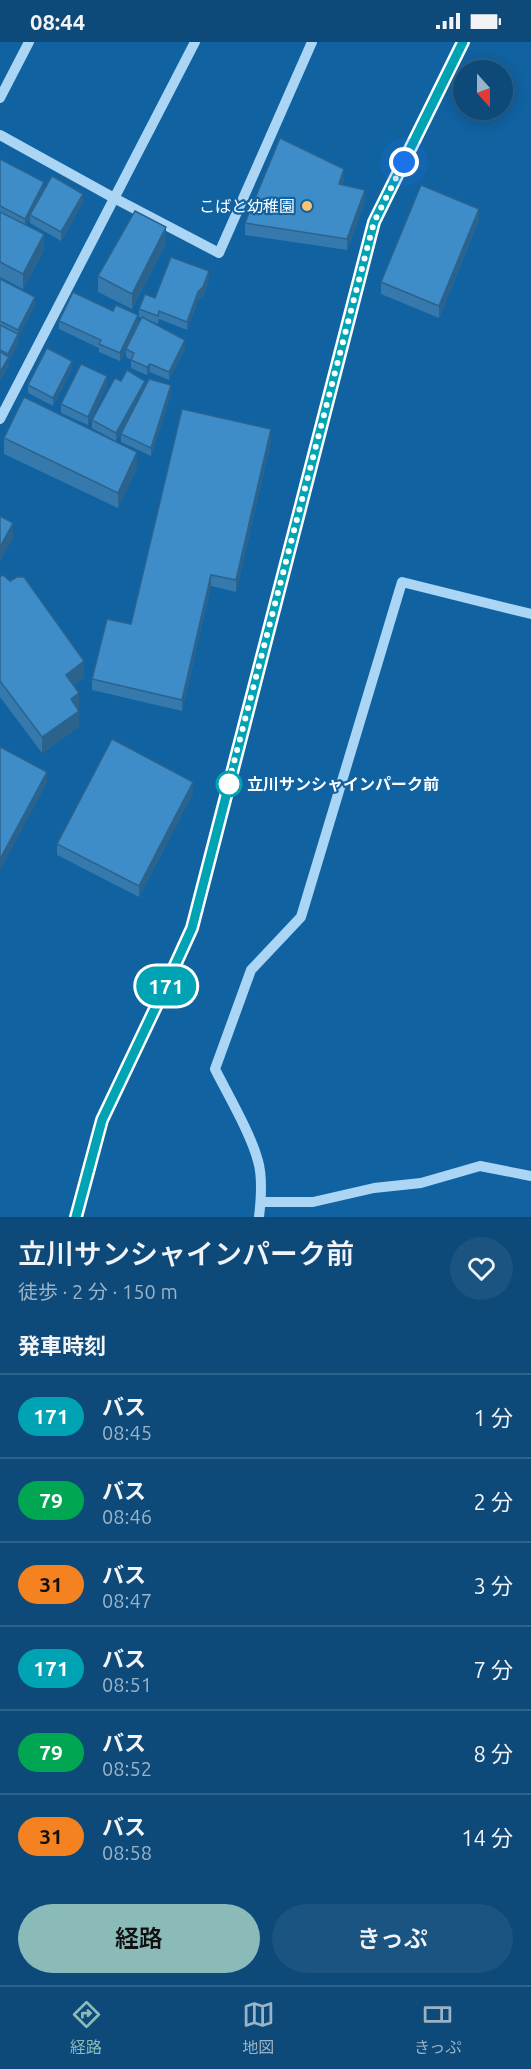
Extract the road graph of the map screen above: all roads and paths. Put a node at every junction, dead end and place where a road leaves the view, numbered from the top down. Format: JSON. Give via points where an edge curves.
{"nodes":[{"id":1,"x":29,"y":42,"type":"edge"},
{"id":2,"x":195,"y":42,"type":"edge"},
{"id":3,"x":312,"y":42,"type":"edge"},
{"id":4,"x":463,"y":42,"type":"edge"},
{"id":5,"x":0,"y":98,"type":"edge"},
{"id":6,"x":0,"y":135,"type":"edge"},
{"id":7,"x":114,"y":198,"type":"junction"},
{"id":8,"x":0,"y":417,"type":"edge"},
{"id":9,"x":531,"y":614,"type":"edge"},
{"id":10,"x":531,"y":1176,"type":"edge"},
{"id":11,"x":261,"y":1202,"type":"junction"},
{"id":12,"x":76,"y":1217,"type":"edge"},
{"id":13,"x":259,"y":1217,"type":"edge"}],
"edges":[{"from":1,"to":5,"type":"street"},
{"from":2,"to":7,"type":"street"},
{"from":3,"to":7,"type":"street","via":[[219,253]]},
{"from":4,"to":12,"type":"street","via":[[374,222],[192,928],[102,1120]]},
{"from":6,"to":7,"type":"street"},
{"from":7,"to":8,"type":"street"},
{"from":9,"to":11,"type":"street","via":[[402,582],[301,917],[251,970],[215,1069],[259,1162]]},
{"from":10,"to":11,"type":"street","via":[[480,1166],[421,1183],[374,1188],[313,1202]]},
{"from":11,"to":13,"type":"street"}]}
